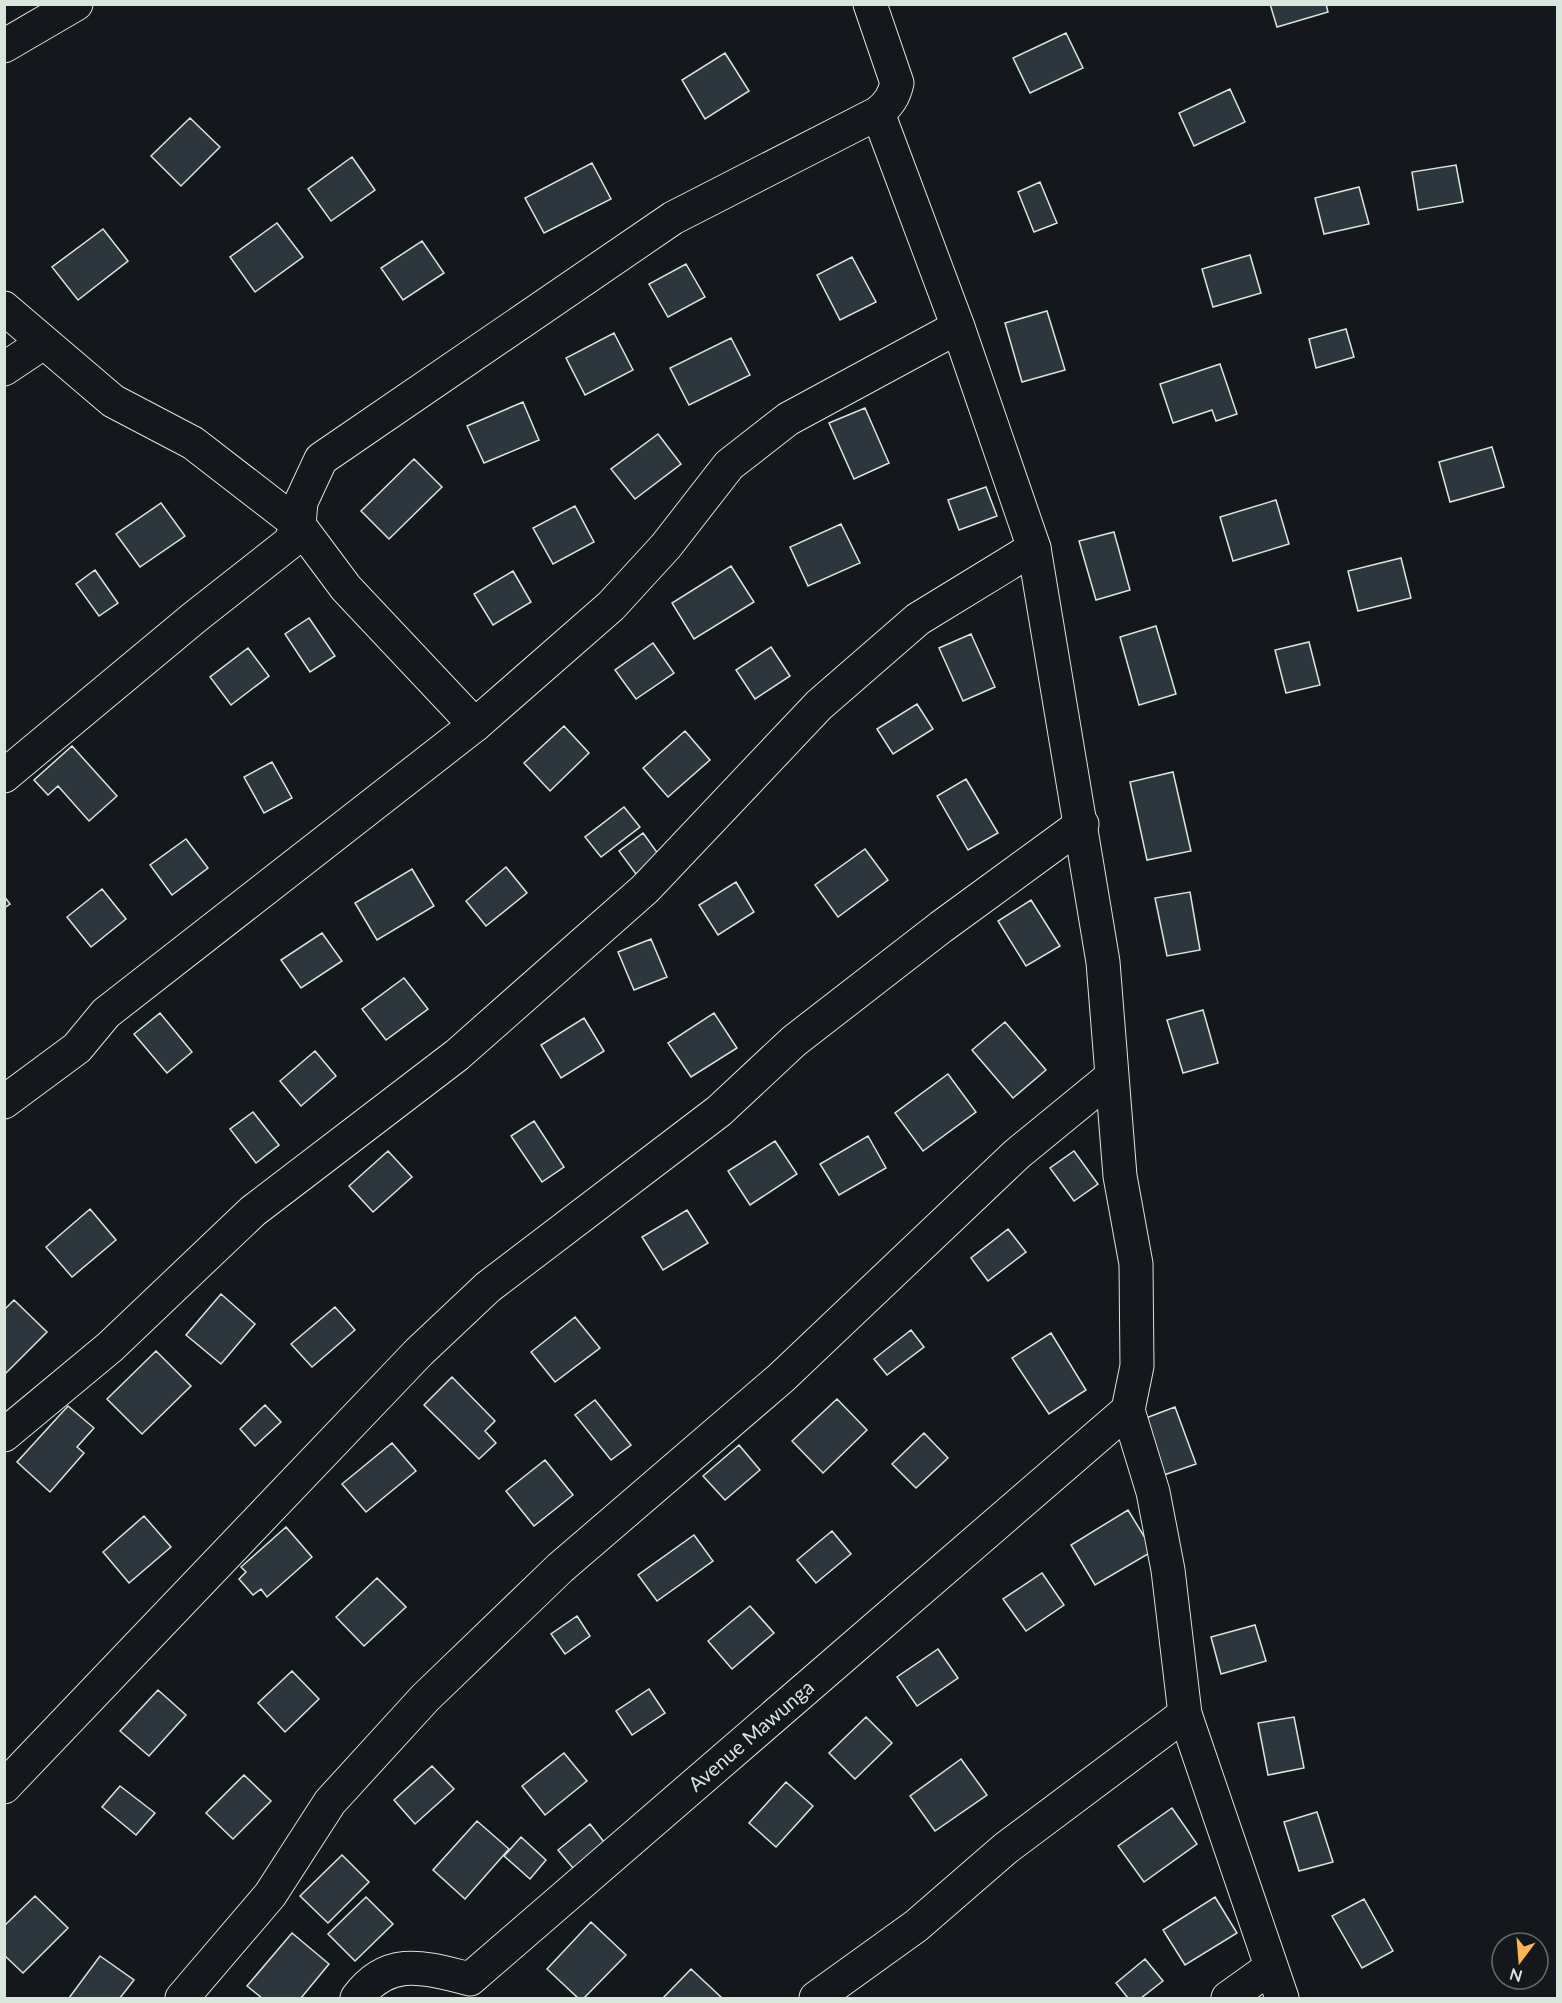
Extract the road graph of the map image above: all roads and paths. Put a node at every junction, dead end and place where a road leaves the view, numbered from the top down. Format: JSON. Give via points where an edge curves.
{"nodes":[{"id":1,"x":76,"y":4,"type":"edge"},
{"id":2,"x":870,"y":4,"type":"edge"},
{"id":3,"x":4,"y":46,"type":"edge"},
{"id":4,"x":878,"y":113,"type":"junction"},
{"id":5,"x":4,"y":308,"type":"edge"},
{"id":6,"x":958,"y":327,"type":"junction"},
{"id":7,"x":43,"y":343,"type":"junction"},
{"id":8,"x":4,"y":369,"type":"edge"},
{"id":9,"x":299,"y":525,"type":"junction"},
{"id":10,"x":1034,"y":548,"type":"junction"},
{"id":11,"x":475,"y":724,"type":"junction"},
{"id":12,"x":4,"y":776,"type":"edge"},
{"id":13,"x":1082,"y":824,"type":"junction"},
{"id":14,"x":1111,"y":1077,"type":"junction"},
{"id":15,"x":4,"y":1102,"type":"edge"},
{"id":16,"x":1128,"y":1410,"type":"junction"},
{"id":17,"x":4,"y":1435,"type":"edge"},
{"id":18,"x":1185,"y":1714,"type":"junction"},
{"id":19,"x":4,"y":1787,"type":"edge"},
{"id":20,"x":1270,"y":1968,"type":"junction"},
{"id":21,"x":477,"y":1989,"type":"edge"},
{"id":22,"x":182,"y":1998,"type":"edge"},
{"id":23,"x":357,"y":1998,"type":"edge"},
{"id":24,"x":816,"y":1998,"type":"edge"},
{"id":25,"x":1228,"y":1998,"type":"edge"},
{"id":26,"x":1282,"y":1998,"type":"edge"}],
"edges":[{"from":1,"to":3,"type":"street"},
{"from":2,"to":4,"type":"street","via":[[897,83],[894,95]]},
{"from":4,"to":6,"type":"street"},
{"from":4,"to":9,"type":"street","via":[[673,218],[321,459],[301,502]]},
{"from":5,"to":7,"type":"street"},
{"from":6,"to":10,"type":"street"},
{"from":6,"to":11,"type":"street","via":[[788,419],[729,465],[666,546],[611,606]]},
{"from":7,"to":8,"type":"street"},
{"from":7,"to":9,"type":"street","via":[[113,401],[194,443]]},
{"from":9,"to":11,"type":"street","via":[[346,588]]},
{"from":9,"to":12,"type":"street","via":[[289,543]]},
{"from":10,"to":13,"type":"street"},
{"from":10,"to":17,"type":"street","via":[[910,626],[819,705],[645,889],[457,1055],[253,1211],[111,1347]]},
{"from":11,"to":15,"type":"street","via":[[106,1013],[77,1048]]},
{"from":13,"to":14,"type":"street","via":[[1103,962]]},
{"from":13,"to":19,"type":"street","via":[[813,1026],[719,1111],[489,1287],[419,1352]]},
{"from":14,"to":16,"type":"street","via":[[1119,1176],[1136,1264],[1137,1366]]},
{"from":14,"to":22,"type":"street","via":[[1017,1154],[782,1378],[560,1568],[425,1698],[330,1802],[270,1895]]},
{"from":16,"to":18,"type":"street","via":[[1154,1492],[1168,1570]]},
{"from":16,"to":21,"type":"street","name":"Avenue Mawunga"},
{"from":18,"to":20,"type":"street"},
{"from":18,"to":24,"type":"street","via":[[1006,1848],[916,1926]]},
{"from":20,"to":25,"type":"street"},
{"from":20,"to":26,"type":"street"},
{"from":21,"to":23,"type":"street","name":"Avenue Mawunga","via":[[428,1968],[403,1968],[380,1975]]}]}
